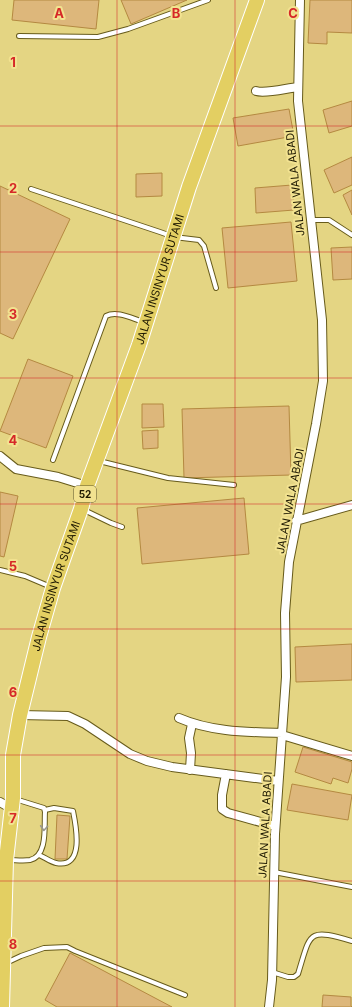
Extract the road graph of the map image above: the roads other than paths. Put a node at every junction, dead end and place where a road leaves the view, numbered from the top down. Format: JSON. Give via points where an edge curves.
{"nodes":[{"id":1,"x":208,"y":0,"type":"edge"},
{"id":2,"x":257,"y":0,"type":"edge"},
{"id":3,"x":300,"y":0,"type":"edge"},
{"id":4,"x":19,"y":36,"type":"dead end"},
{"id":5,"x":298,"y":87,"type":"junction"},
{"id":6,"x":256,"y":91,"type":"dead end"},
{"id":7,"x":31,"y":189,"type":"dead end"},
{"id":8,"x":310,"y":220,"type":"junction"},
{"id":9,"x":352,"y":235,"type":"edge"},
{"id":10,"x":174,"y":237,"type":"junction"},
{"id":11,"x":216,"y":288,"type":"dead end"},
{"id":12,"x":146,"y":323,"type":"junction"},
{"id":13,"x":0,"y":456,"type":"edge"},
{"id":14,"x":53,"y":460,"type":"dead end"},
{"id":15,"x":97,"y":460,"type":"junction"},
{"id":16,"x":234,"y":485,"type":"dead end"},
{"id":17,"x":88,"y":486,"type":"junction"},
{"id":18,"x":352,"y":505,"type":"edge"},
{"id":19,"x":81,"y":509,"type":"junction"},
{"id":20,"x":296,"y":521,"type":"junction"},
{"id":21,"x":122,"y":527,"type":"dead end"},
{"id":22,"x":0,"y":570,"type":"edge"},
{"id":23,"x":53,"y":588,"type":"junction"},
{"id":24,"x":20,"y":715,"type":"junction"},
{"id":25,"x":179,"y":718,"type":"dead end"},
{"id":26,"x":192,"y":724,"type":"junction"},
{"id":27,"x":282,"y":734,"type":"junction"},
{"id":28,"x":352,"y":756,"type":"edge"},
{"id":29,"x":190,"y":770,"type":"junction"},
{"id":30,"x":226,"y":774,"type":"junction"},
{"id":31,"x":278,"y":781,"type":"junction"},
{"id":32,"x":8,"y":803,"type":"edge"},
{"id":33,"x":45,"y":810,"type":"junction"},
{"id":34,"x":275,"y":826,"type":"junction"},
{"id":35,"x":39,"y":855,"type":"junction"},
{"id":36,"x":6,"y":860,"type":"junction"},
{"id":37,"x":274,"y":872,"type":"junction"},
{"id":38,"x":3,"y":878,"type":"edge"},
{"id":39,"x":352,"y":887,"type":"edge"},
{"id":40,"x":352,"y":941,"type":"edge"},
{"id":41,"x":2,"y":965,"type":"edge"},
{"id":42,"x":272,"y":972,"type":"junction"},
{"id":43,"x":185,"y":995,"type":"dead end"},
{"id":44,"x":2,"y":1007,"type":"edge"},
{"id":45,"x":269,"y":1007,"type":"edge"}],
"edges":[{"from":1,"to":4,"type":"lane","via":[[98,37]]},
{"from":2,"to":10,"type":"highway","name":"JALAN INSINYUR SUTAMI","number":"52","via":[[189,187]]},
{"from":3,"to":5,"type":"street","name":"JALAN WALA ABADI"},
{"from":5,"to":6,"type":"street","via":[[269,92]]},
{"from":5,"to":8,"type":"street","name":"JALAN WALA ABADI"},
{"from":7,"to":10,"type":"lane"},
{"from":8,"to":9,"type":"lane","via":[[329,220]]},
{"from":8,"to":20,"type":"street","name":"JALAN WALA ABADI","via":[[322,320],[322,381]]},
{"from":10,"to":11,"type":"lane","via":[[202,242]]},
{"from":10,"to":12,"type":"highway","name":"JALAN INSINYUR SUTAMI","number":"52"},
{"from":12,"to":14,"type":"lane","via":[[116,314],[106,316]]},
{"from":12,"to":15,"type":"highway","name":"JALAN INSINYUR SUTAMI","number":"52"},
{"from":13,"to":17,"type":"street","via":[[16,469]]},
{"from":15,"to":16,"type":"lane","via":[[168,478]]},
{"from":15,"to":17,"type":"highway","name":"JALAN INSINYUR SUTAMI","number":"52"},
{"from":17,"to":19,"type":"highway","name":"JALAN INSINYUR SUTAMI","number":"52"},
{"from":18,"to":20,"type":"street"},
{"from":19,"to":21,"type":"lane"},
{"from":19,"to":23,"type":"highway","name":"JALAN INSINYUR SUTAMI","number":"52"},
{"from":20,"to":27,"type":"street","name":"JALAN WALA ABADI","via":[[289,562],[285,613],[286,677]]},
{"from":22,"to":23,"type":"lane","via":[[25,576]]},
{"from":23,"to":24,"type":"highway","name":"JALAN INSINYUR SUTAMI","number":"52"},
{"from":24,"to":29,"type":"street","via":[[68,716],[85,724],[130,754],[147,761]]},
{"from":24,"to":32,"type":"highway","name":"JALAN INSINYUR SUTAMI","number":"52"},
{"from":25,"to":26,"type":"street"},
{"from":26,"to":27,"type":"street"},
{"from":26,"to":29,"type":"street","via":[[189,738]]},
{"from":27,"to":28,"type":"street"},
{"from":27,"to":31,"type":"street","name":"JALAN WALA ABADI"},
{"from":29,"to":30,"type":"street"},
{"from":30,"to":31,"type":"street"},
{"from":30,"to":34,"type":"street","via":[[222,809]]},
{"from":31,"to":34,"type":"street","name":"JALAN WALA ABADI"},
{"from":32,"to":33,"type":"lane"},
{"from":32,"to":36,"type":"highway","name":"JALAN INSINYUR SUTAMI","number":"52"},
{"from":33,"to":35,"type":"lane","one_way":true,"via":[[43,844]]},
{"from":33,"to":35,"type":"lane","via":[[54,808],[73,811],[76,824],[76,853],[71,860],[57,863]]},
{"from":34,"to":37,"type":"street","name":"JALAN WALA ABADI"},
{"from":35,"to":36,"type":"lane","via":[[30,860]]},
{"from":36,"to":38,"type":"highway","name":"JALAN INSINYUR SUTAMI","number":"52"},
{"from":37,"to":39,"type":"lane"},
{"from":37,"to":42,"type":"street","name":"JALAN WALA ABADI"},
{"from":38,"to":41,"type":"highway","name":"JALAN INSINYUR SUTAMI","number":"52"},
{"from":40,"to":42,"type":"lane","via":[[317,934],[309,939],[298,974],[288,977]]},
{"from":41,"to":43,"type":"lane","via":[[44,948],[67,947]]},
{"from":41,"to":44,"type":"highway","name":"JALAN INSINYUR SUTAMI","number":"52"},
{"from":42,"to":45,"type":"street","name":"JALAN WALA ABADI"}]}
